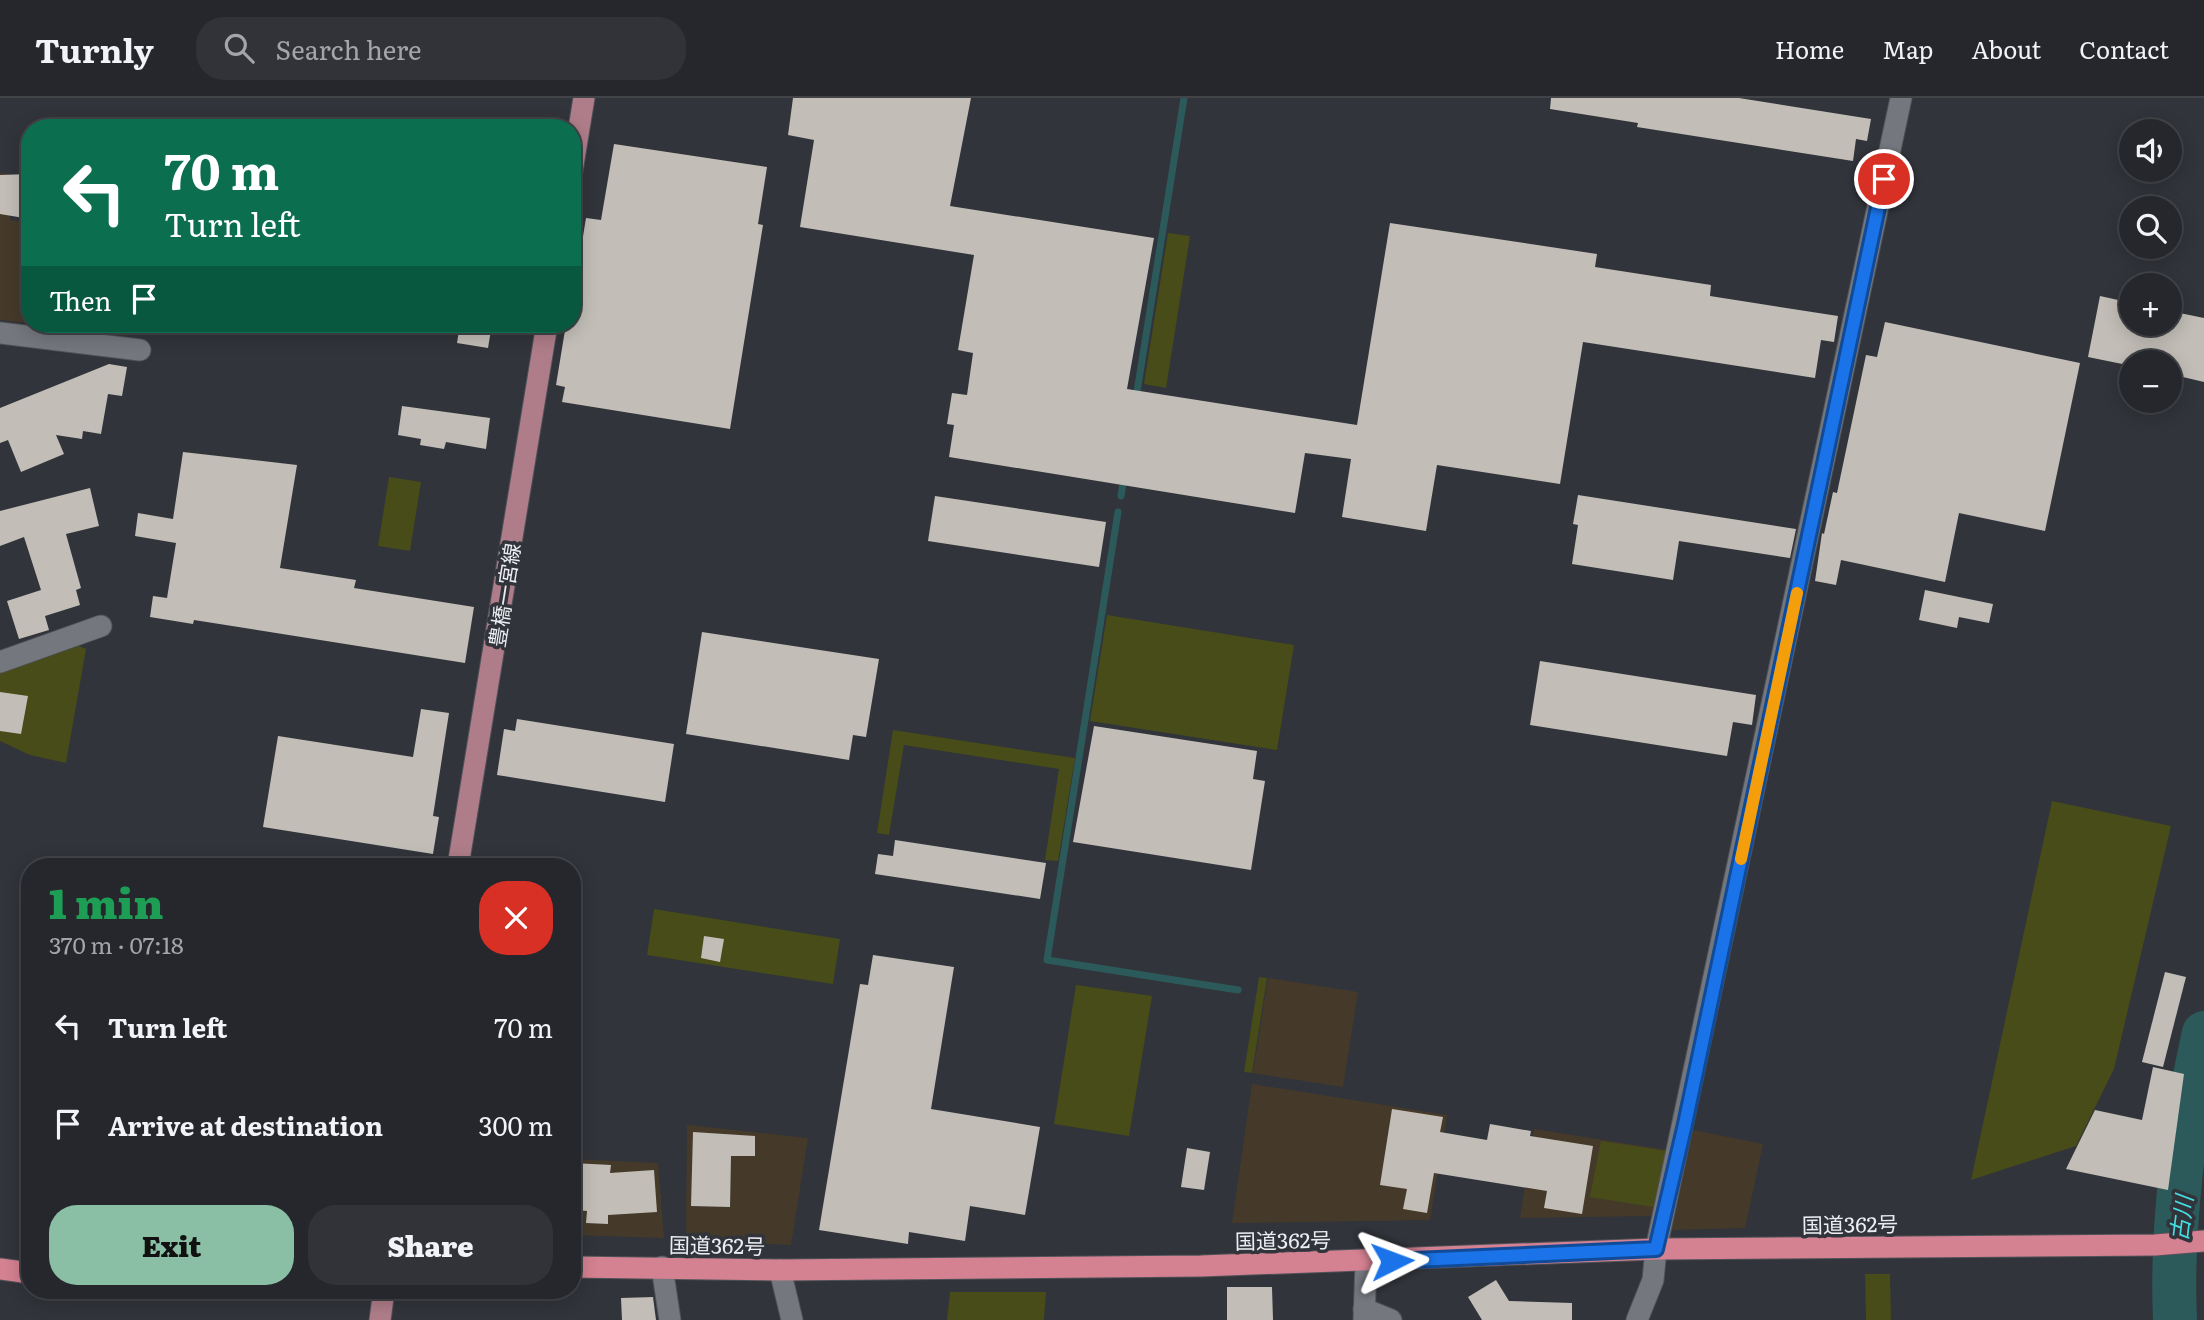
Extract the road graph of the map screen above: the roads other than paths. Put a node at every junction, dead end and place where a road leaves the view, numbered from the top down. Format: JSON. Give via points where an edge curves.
{"nodes":[{"id":1,"x":584,"y":98,"type":"edge"},
{"id":2,"x":1901,"y":98,"type":"edge"},
{"id":3,"x":581,"y":119,"type":"edge"},
{"id":4,"x":0,"y":333,"type":"edge"},
{"id":5,"x":546,"y":333,"type":"edge"},
{"id":6,"x":140,"y":350,"type":"dead end"},
{"id":7,"x":101,"y":626,"type":"dead end"},
{"id":8,"x":0,"y":662,"type":"edge"},
{"id":9,"x":459,"y":858,"type":"edge"},
{"id":10,"x":2199,"y":1241,"type":"edge"},
{"id":11,"x":1656,"y":1249,"type":"junction"},
{"id":12,"x":1366,"y":1262,"type":"junction"},
{"id":13,"x":581,"y":1267,"type":"edge"},
{"id":14,"x":662,"y":1267,"type":"junction"},
{"id":15,"x":0,"y":1269,"type":"edge"},
{"id":16,"x":780,"y":1270,"type":"junction"},
{"id":17,"x":21,"y":1272,"type":"edge"},
{"id":18,"x":383,"y":1299,"type":"edge"},
{"id":19,"x":1364,"y":1314,"type":"edge"},
{"id":20,"x":380,"y":1320,"type":"edge"},
{"id":21,"x":670,"y":1320,"type":"edge"},
{"id":22,"x":792,"y":1320,"type":"edge"},
{"id":23,"x":1391,"y":1320,"type":"edge"},
{"id":24,"x":1637,"y":1320,"type":"edge"}],
"edges":[{"from":1,"to":3,"type":"main road"},
{"from":2,"to":11,"type":"street"},
{"from":4,"to":6,"type":"street"},
{"from":5,"to":9,"type":"main road","name":"豊橋一宮線"},
{"from":7,"to":8,"type":"street"},
{"from":10,"to":11,"type":"highway","name":"国道362号"},
{"from":11,"to":12,"type":"highway","name":"国道362号"},
{"from":11,"to":24,"type":"street","via":[[1653,1280]]},
{"from":12,"to":16,"type":"highway","name":"国道362号"},
{"from":12,"to":19,"type":"street"},
{"from":13,"to":14,"type":"highway","name":"国道362号"},
{"from":14,"to":16,"type":"highway","name":"国道362号"},
{"from":14,"to":21,"type":"street"},
{"from":15,"to":17,"type":"highway"},
{"from":16,"to":22,"type":"street"},
{"from":18,"to":20,"type":"main road"},
{"from":19,"to":23,"type":"street"}]}
